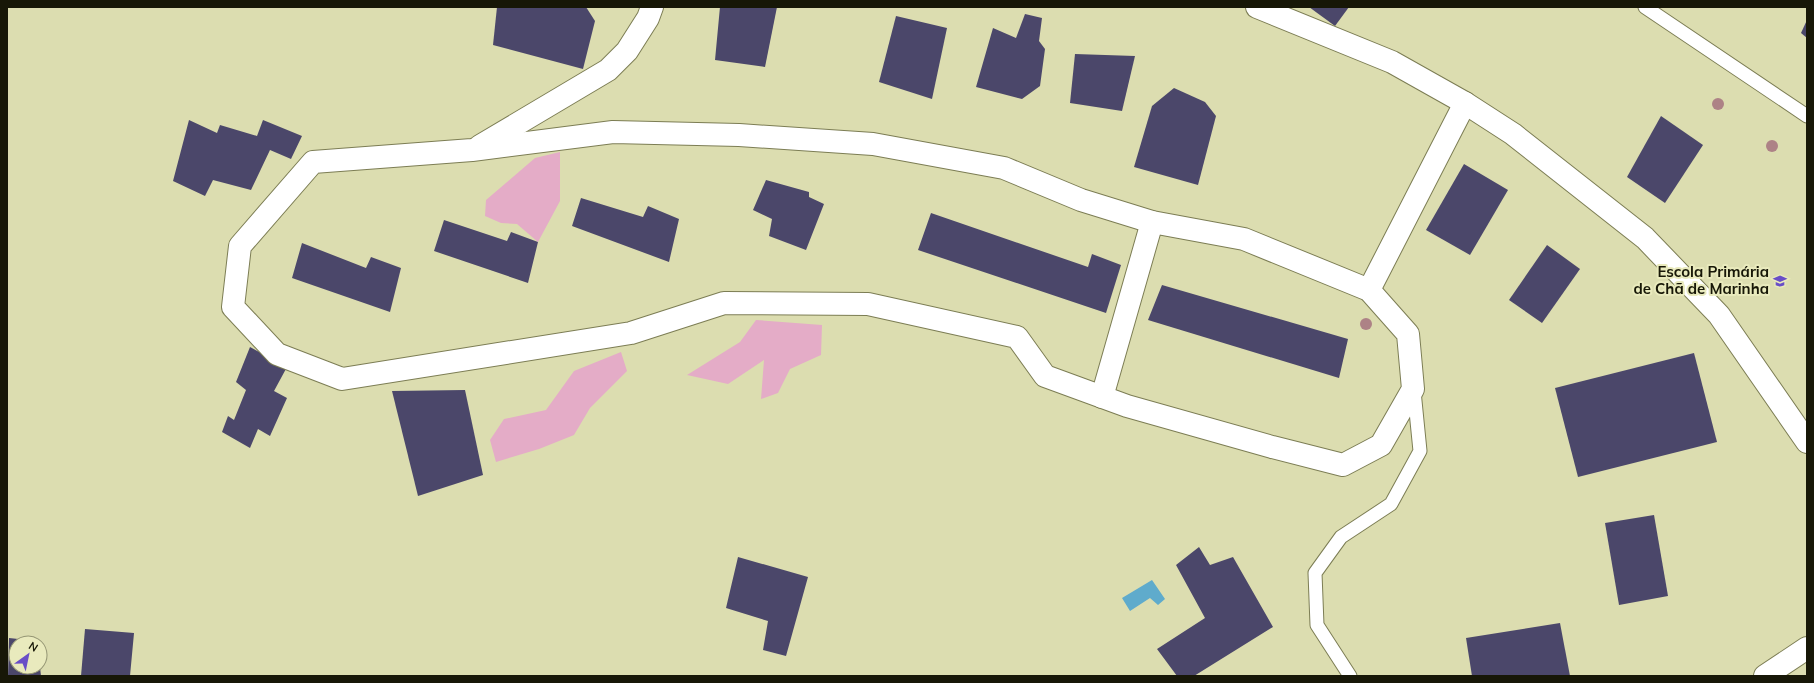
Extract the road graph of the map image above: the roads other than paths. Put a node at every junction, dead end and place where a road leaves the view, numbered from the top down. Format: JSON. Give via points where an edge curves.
{"nodes":[{"id":1,"x":652,"y":7,"type":"edge"},
{"id":2,"x":1257,"y":7,"type":"edge"},
{"id":3,"x":1645,"y":7,"type":"edge"},
{"id":4,"x":1465,"y":103,"type":"junction"},
{"id":5,"x":1807,"y":116,"type":"edge"},
{"id":6,"x":472,"y":150,"type":"junction"},
{"id":7,"x":1152,"y":222,"type":"junction"},
{"id":8,"x":1369,"y":290,"type":"junction"},
{"id":9,"x":1413,"y":389,"type":"junction"},
{"id":10,"x":1102,"y":397,"type":"junction"},
{"id":11,"x":1807,"y":442,"type":"edge"},
{"id":12,"x":1807,"y":648,"type":"edge"},
{"id":13,"x":1350,"y":676,"type":"edge"},
{"id":14,"x":1765,"y":676,"type":"edge"}],
"edges":[{"from":1,"to":6,"type":"street","via":[[627,51],[608,70]]},
{"from":2,"to":4,"type":"street","via":[[1392,62]]},
{"from":3,"to":5,"type":"lane"},
{"from":4,"to":8,"type":"street"},
{"from":4,"to":11,"type":"street","via":[[1513,134],[1645,238],[1719,315]]},
{"from":6,"to":7,"type":"street","via":[[613,132],[738,135],[873,144],[1004,168],[1081,200]]},
{"from":6,"to":10,"type":"street","via":[[313,162],[240,246],[234,307],[278,354],[342,379],[631,333],[724,303],[868,304],[1017,337],[1045,376]]},
{"from":7,"to":8,"type":"street","via":[[1244,239]]},
{"from":7,"to":10,"type":"street"},
{"from":8,"to":9,"type":"street","via":[[1408,334]]},
{"from":9,"to":10,"type":"street","via":[[1381,445],[1343,465]]},
{"from":9,"to":13,"type":"lane","via":[[1420,451],[1391,504],[1341,537],[1315,573],[1317,626]]},
{"from":12,"to":14,"type":"street"}]}
